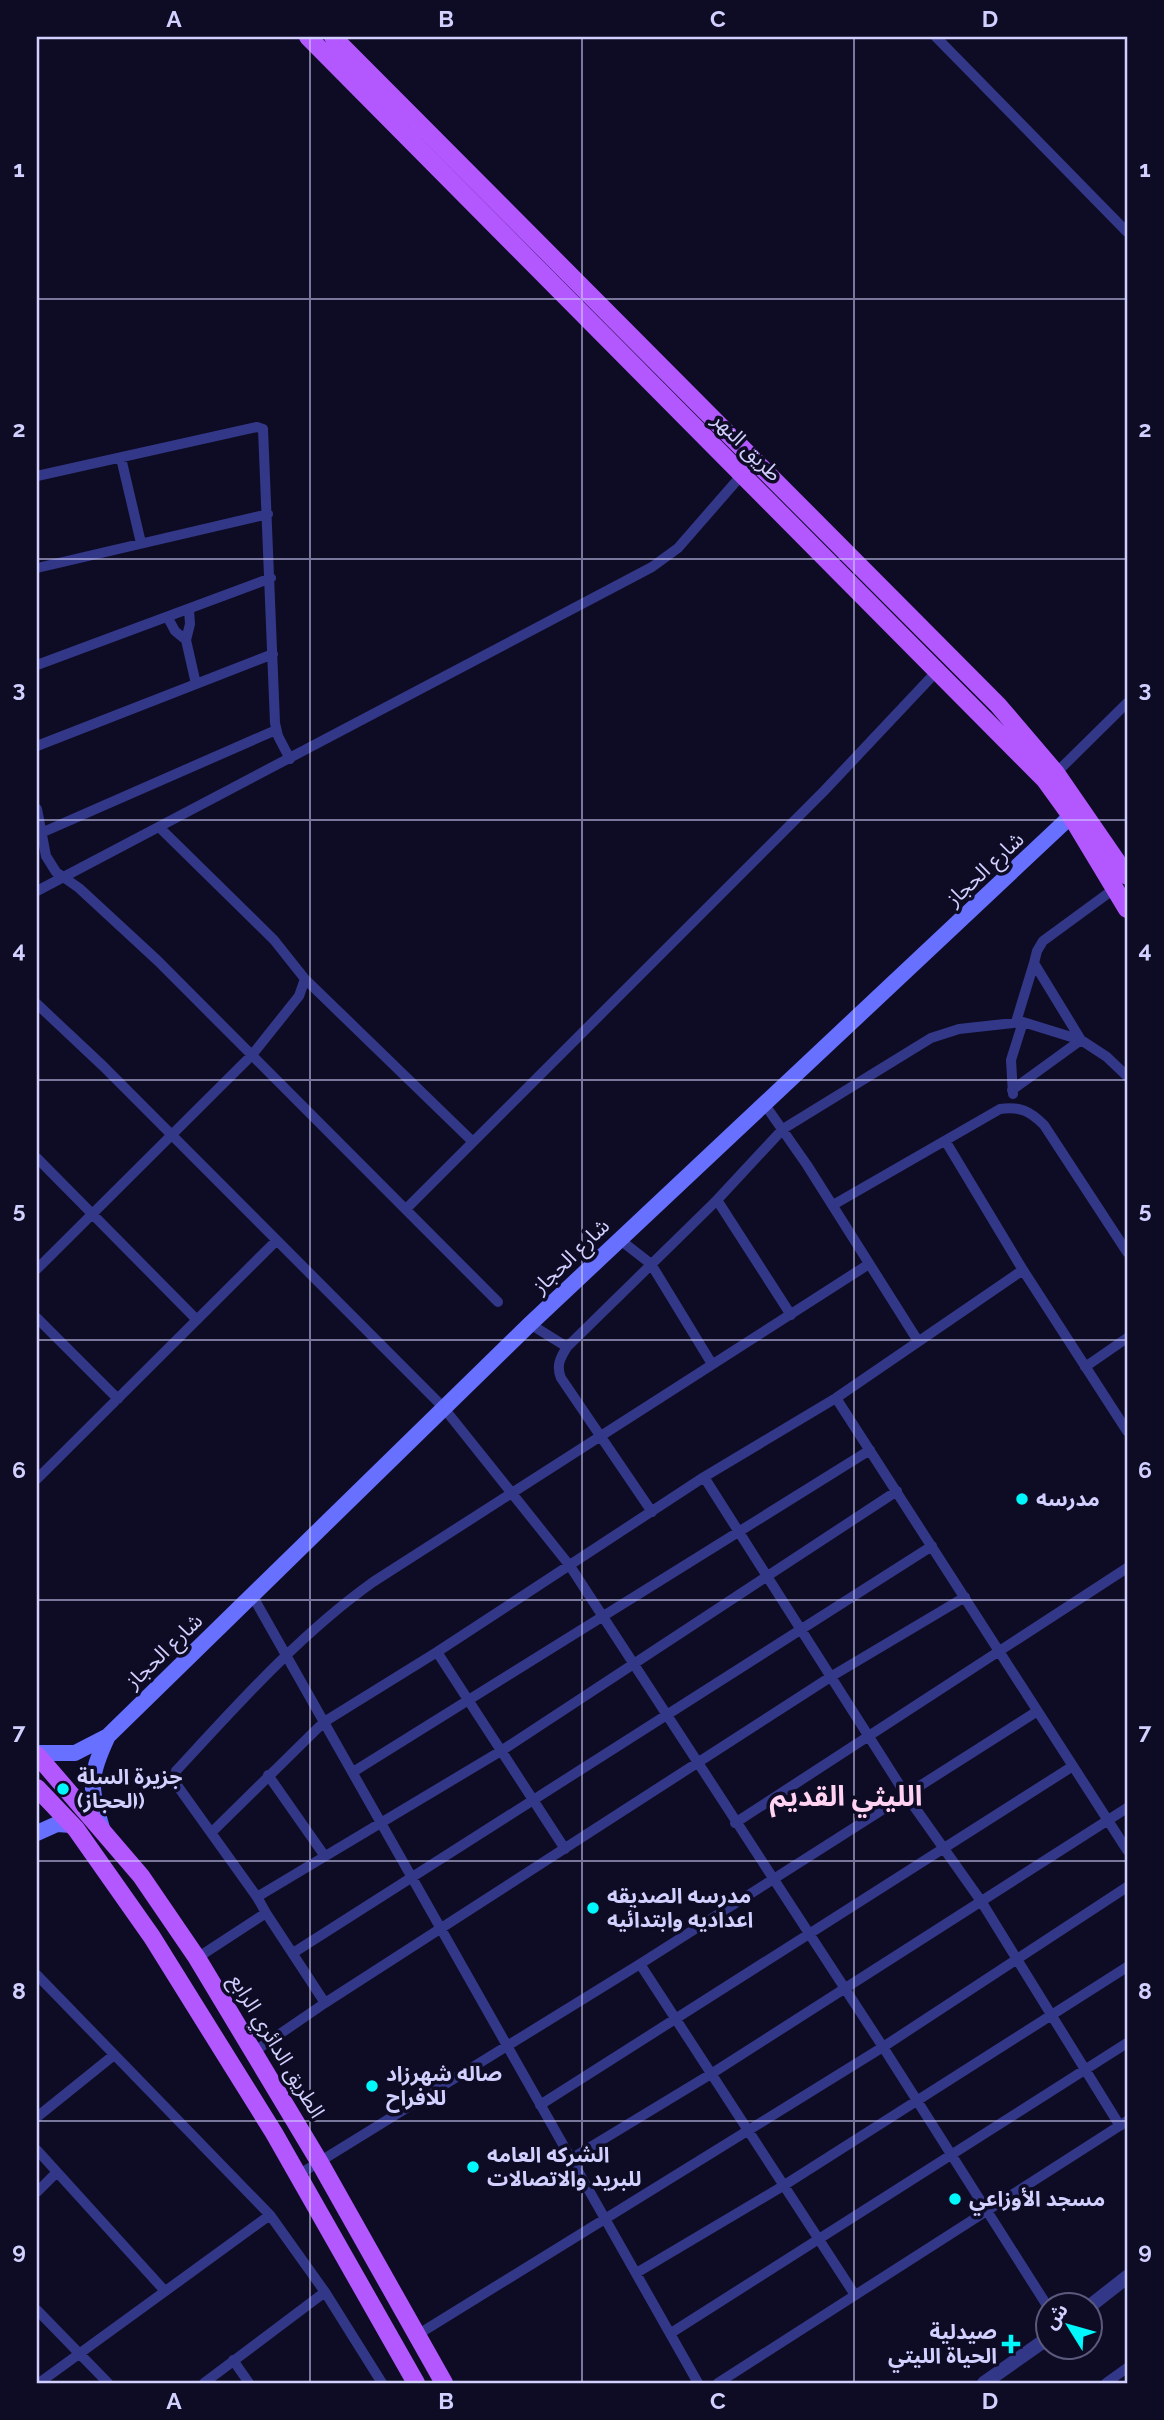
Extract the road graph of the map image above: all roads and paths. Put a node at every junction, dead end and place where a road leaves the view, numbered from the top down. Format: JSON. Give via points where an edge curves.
{"nodes":[{"id":1,"x":308,"y":37,"type":"edge"},
{"id":2,"x":333,"y":37,"type":"edge"},
{"id":3,"x":936,"y":37,"type":"edge"},
{"id":4,"x":1127,"y":232,"type":"edge"},
{"id":5,"x":121,"y":457,"type":"junction"},
{"id":6,"x":748,"y":468,"type":"junction"},
{"id":7,"x":37,"y":476,"type":"edge"},
{"id":8,"x":268,"y":514,"type":"junction"},
{"id":9,"x":141,"y":543,"type":"junction"},
{"id":10,"x":37,"y":568,"type":"edge"},
{"id":11,"x":271,"y":578,"type":"junction"},
{"id":12,"x":188,"y":610,"type":"junction"},
{"id":13,"x":168,"y":618,"type":"junction"},
{"id":14,"x":186,"y":640,"type":"junction"},
{"id":15,"x":273,"y":653,"type":"junction"},
{"id":16,"x":37,"y":665,"type":"edge"},
{"id":17,"x":938,"y":670,"type":"junction"},
{"id":18,"x":196,"y":684,"type":"junction"},
{"id":19,"x":1127,"y":703,"type":"edge"},
{"id":20,"x":276,"y":730,"type":"junction"},
{"id":21,"x":37,"y":746,"type":"edge"},
{"id":22,"x":290,"y":759,"type":"junction"},
{"id":23,"x":1056,"y":773,"type":"junction"},
{"id":24,"x":37,"y":809,"type":"edge"},
{"id":25,"x":1072,"y":816,"type":"junction"},
{"id":26,"x":159,"y":827,"type":"junction"},
{"id":27,"x":41,"y":833,"type":"junction"},
{"id":28,"x":1127,"y":876,"type":"edge"},
{"id":29,"x":62,"y":878,"type":"junction"},
{"id":30,"x":1114,"y":889,"type":"junction"},
{"id":31,"x":37,"y":891,"type":"edge"},
{"id":32,"x":1127,"y":909,"type":"edge"},
{"id":33,"x":1034,"y":963,"type":"junction"},
{"id":34,"x":305,"y":979,"type":"junction"},
{"id":35,"x":37,"y":1004,"type":"edge"},
{"id":36,"x":1020,"y":1022,"type":"junction"},
{"id":37,"x":1081,"y":1040,"type":"junction"},
{"id":38,"x":252,"y":1055,"type":"junction"},
{"id":39,"x":1127,"y":1076,"type":"edge"},
{"id":40,"x":1012,"y":1090,"type":"junction"},
{"id":41,"x":763,"y":1102,"type":"junction"},
{"id":42,"x":1013,"y":1107,"type":"junction"},
{"id":43,"x":783,"y":1129,"type":"junction"},
{"id":44,"x":171,"y":1134,"type":"junction"},
{"id":45,"x":472,"y":1142,"type":"junction"},
{"id":46,"x":946,"y":1142,"type":"junction"},
{"id":47,"x":37,"y":1158,"type":"edge"},
{"id":48,"x":718,"y":1199,"type":"junction"},
{"id":49,"x":833,"y":1205,"type":"junction"},
{"id":50,"x":406,"y":1209,"type":"junction"},
{"id":51,"x":92,"y":1212,"type":"junction"},
{"id":52,"x":619,"y":1239,"type":"junction"},
{"id":53,"x":276,"y":1241,"type":"junction"},
{"id":54,"x":1127,"y":1252,"type":"edge"},
{"id":55,"x":651,"y":1264,"type":"junction"},
{"id":56,"x":869,"y":1264,"type":"junction"},
{"id":57,"x":37,"y":1269,"type":"edge"},
{"id":58,"x":1023,"y":1270,"type":"junction"},
{"id":59,"x":498,"y":1302,"type":"dead end"},
{"id":60,"x":791,"y":1315,"type":"junction"},
{"id":61,"x":37,"y":1318,"type":"edge"},
{"id":62,"x":197,"y":1320,"type":"junction"},
{"id":63,"x":530,"y":1324,"type":"junction"},
{"id":64,"x":1127,"y":1338,"type":"edge"},
{"id":65,"x":918,"y":1341,"type":"junction"},
{"id":66,"x":567,"y":1347,"type":"junction"},
{"id":67,"x":712,"y":1364,"type":"junction"},
{"id":68,"x":1085,"y":1367,"type":"junction"},
{"id":69,"x":836,"y":1398,"type":"junction"},
{"id":70,"x":118,"y":1399,"type":"junction"},
{"id":71,"x":443,"y":1408,"type":"junction"},
{"id":72,"x":1127,"y":1432,"type":"edge"},
{"id":73,"x":600,"y":1437,"type":"junction"},
{"id":74,"x":870,"y":1450,"type":"junction"},
{"id":75,"x":38,"y":1476,"type":"edge"},
{"id":76,"x":704,"y":1477,"type":"junction"},
{"id":77,"x":897,"y":1491,"type":"junction"},
{"id":78,"x":511,"y":1492,"type":"junction"},
{"id":79,"x":652,"y":1512,"type":"junction"},
{"id":80,"x":738,"y":1532,"type":"junction"},
{"id":81,"x":932,"y":1546,"type":"junction"},
{"id":82,"x":570,"y":1566,"type":"junction"},
{"id":83,"x":1127,"y":1568,"type":"edge"},
{"id":84,"x":766,"y":1576,"type":"junction"},
{"id":85,"x":252,"y":1595,"type":"junction"},
{"id":86,"x":965,"y":1597,"type":"junction"},
{"id":87,"x":604,"y":1618,"type":"junction"},
{"id":88,"x":800,"y":1629,"type":"junction"},
{"id":89,"x":999,"y":1651,"type":"junction"},
{"id":90,"x":437,"y":1652,"type":"junction"},
{"id":91,"x":286,"y":1659,"type":"junction"},
{"id":92,"x":632,"y":1663,"type":"junction"},
{"id":93,"x":831,"y":1676,"type":"junction"},
{"id":94,"x":468,"y":1701,"type":"junction"},
{"id":95,"x":1036,"y":1712,"type":"junction"},
{"id":96,"x":667,"y":1716,"type":"junction"},
{"id":97,"x":324,"y":1722,"type":"junction"},
{"id":98,"x":870,"y":1735,"type":"junction"},
{"id":99,"x":108,"y":1736,"type":"junction"},
{"id":100,"x":502,"y":1751,"type":"junction"},
{"id":101,"x":37,"y":1754,"type":"edge"},
{"id":102,"x":698,"y":1765,"type":"junction"},
{"id":103,"x":1073,"y":1766,"type":"junction"},
{"id":104,"x":353,"y":1772,"type":"junction"},
{"id":105,"x":268,"y":1775,"type":"junction"},
{"id":106,"x":37,"y":1792,"type":"edge"},
{"id":107,"x":906,"y":1795,"type":"junction"},
{"id":108,"x":533,"y":1800,"type":"junction"},
{"id":109,"x":1127,"y":1808,"type":"edge"},
{"id":110,"x":1109,"y":1820,"type":"junction"},
{"id":111,"x":380,"y":1822,"type":"junction"},
{"id":112,"x":736,"y":1823,"type":"junction"},
{"id":113,"x":72,"y":1825,"type":"junction"},
{"id":114,"x":102,"y":1828,"type":"junction"},
{"id":115,"x":212,"y":1832,"type":"junction"},
{"id":116,"x":37,"y":1833,"type":"edge"},
{"id":117,"x":565,"y":1849,"type":"junction"},
{"id":118,"x":944,"y":1850,"type":"junction"},
{"id":119,"x":1127,"y":1850,"type":"edge"},
{"id":120,"x":324,"y":1855,"type":"junction"},
{"id":121,"x":412,"y":1878,"type":"junction"},
{"id":122,"x":772,"y":1879,"type":"junction"},
{"id":123,"x":1127,"y":1887,"type":"edge"},
{"id":124,"x":257,"y":1897,"type":"junction"},
{"id":125,"x":981,"y":1900,"type":"junction"},
{"id":126,"x":266,"y":1913,"type":"junction"},
{"id":127,"x":440,"y":1930,"type":"junction"},
{"id":128,"x":808,"y":1935,"type":"junction"},
{"id":129,"x":293,"y":1953,"type":"junction"},
{"id":130,"x":197,"y":1958,"type":"junction"},
{"id":131,"x":1018,"y":1960,"type":"junction"},
{"id":132,"x":640,"y":1964,"type":"junction"},
{"id":133,"x":1127,"y":1968,"type":"edge"},
{"id":134,"x":37,"y":1975,"type":"edge"},
{"id":135,"x":845,"y":1989,"type":"junction"},
{"id":136,"x":325,"y":2003,"type":"junction"},
{"id":137,"x":1053,"y":2014,"type":"junction"},
{"id":138,"x":674,"y":2019,"type":"junction"},
{"id":139,"x":508,"y":2043,"type":"junction"},
{"id":140,"x":1127,"y":2043,"type":"edge"},
{"id":141,"x":883,"y":2047,"type":"junction"},
{"id":142,"x":255,"y":2051,"type":"junction"},
{"id":143,"x":114,"y":2055,"type":"junction"},
{"id":144,"x":1086,"y":2070,"type":"junction"},
{"id":145,"x":711,"y":2074,"type":"junction"},
{"id":146,"x":917,"y":2101,"type":"junction"},
{"id":147,"x":540,"y":2105,"type":"junction"},
{"id":148,"x":37,"y":2117,"type":"edge"},
{"id":149,"x":1124,"y":2124,"type":"edge"},
{"id":150,"x":747,"y":2130,"type":"junction"},
{"id":151,"x":37,"y":2150,"type":"edge"},
{"id":152,"x":951,"y":2154,"type":"junction"},
{"id":153,"x":569,"y":2160,"type":"junction"},
{"id":154,"x":320,"y":2163,"type":"junction"},
{"id":155,"x":57,"y":2172,"type":"junction"},
{"id":156,"x":298,"y":2175,"type":"junction"},
{"id":157,"x":783,"y":2186,"type":"junction"},
{"id":158,"x":37,"y":2192,"type":"edge"},
{"id":159,"x":986,"y":2210,"type":"junction"},
{"id":160,"x":270,"y":2215,"type":"junction"},
{"id":161,"x":603,"y":2220,"type":"junction"},
{"id":162,"x":818,"y":2240,"type":"junction"},
{"id":163,"x":638,"y":2272,"type":"junction"},
{"id":164,"x":1127,"y":2277,"type":"edge"},
{"id":165,"x":164,"y":2290,"type":"junction"},
{"id":166,"x":1037,"y":2290,"type":"edge"},
{"id":167,"x":326,"y":2292,"type":"junction"},
{"id":168,"x":855,"y":2295,"type":"junction"},
{"id":169,"x":1104,"y":2295,"type":"edge"},
{"id":170,"x":37,"y":2310,"type":"edge"},
{"id":171,"x":671,"y":2333,"type":"junction"},
{"id":172,"x":417,"y":2335,"type":"junction"},
{"id":173,"x":1034,"y":2348,"type":"edge"},
{"id":174,"x":80,"y":2354,"type":"junction"},
{"id":175,"x":233,"y":2360,"type":"junction"},
{"id":176,"x":1127,"y":2368,"type":"edge"},
{"id":177,"x":39,"y":2383,"type":"edge"},
{"id":178,"x":108,"y":2383,"type":"edge"},
{"id":179,"x":204,"y":2383,"type":"edge"},
{"id":180,"x":249,"y":2383,"type":"edge"},
{"id":181,"x":382,"y":2383,"type":"edge"},
{"id":182,"x":416,"y":2383,"type":"edge"},
{"id":183,"x":444,"y":2383,"type":"edge"},
{"id":184,"x":698,"y":2383,"type":"edge"},
{"id":185,"x":718,"y":2383,"type":"edge"},
{"id":186,"x":985,"y":2383,"type":"edge"},
{"id":187,"x":1106,"y":2383,"type":"edge"}],
"edges":[{"from":1,"to":6,"type":"main road","name":"طريق النهر"},
{"from":2,"to":6,"type":"main road","name":"طريق النهر"},
{"from":3,"to":4,"type":"street"},
{"from":5,"to":7,"type":"street"},
{"from":5,"to":8,"type":"street","via":[[260,428],[266,435]]},
{"from":5,"to":9,"type":"street"},
{"from":6,"to":17,"type":"main road","name":"طريق النهر"},
{"from":6,"to":22,"type":"street","via":[[678,548],[652,567]]},
{"from":6,"to":23,"type":"main road","name":"طريق النهر","via":[[998,705]]},
{"from":8,"to":9,"type":"street"},
{"from":8,"to":11,"type":"street"},
{"from":9,"to":10,"type":"street"},
{"from":11,"to":12,"type":"street"},
{"from":11,"to":15,"type":"street"},
{"from":12,"to":13,"type":"street"},
{"from":12,"to":14,"type":"street"},
{"from":13,"to":14,"type":"street"},
{"from":13,"to":16,"type":"street"},
{"from":14,"to":18,"type":"street"},
{"from":15,"to":18,"type":"street"},
{"from":15,"to":20,"type":"street"},
{"from":17,"to":25,"type":"main road","name":"طريق النهر","via":[[1045,780]]},
{"from":17,"to":45,"type":"street","via":[[824,791]]},
{"from":18,"to":21,"type":"street"},
{"from":19,"to":23,"type":"street"},
{"from":20,"to":22,"type":"street"},
{"from":20,"to":27,"type":"street"},
{"from":22,"to":26,"type":"street"},
{"from":23,"to":28,"type":"main road","name":"طريق النهر"},
{"from":24,"to":27,"type":"street"},
{"from":25,"to":30,"type":"main road","name":"طريق النهر"},
{"from":25,"to":41,"type":"main road","name":"شارع الحجاز"},
{"from":26,"to":29,"type":"street"},
{"from":26,"to":34,"type":"street","via":[[274,940]]},
{"from":27,"to":29,"type":"street","via":[[46,856]]},
{"from":29,"to":31,"type":"street"},
{"from":29,"to":38,"type":"street","via":[[159,961]]},
{"from":30,"to":32,"type":"main road","name":"طريق النهر"},
{"from":30,"to":33,"type":"street","via":[[1043,941]]},
{"from":33,"to":36,"type":"street"},
{"from":33,"to":37,"type":"street"},
{"from":34,"to":38,"type":"street","via":[[299,996]]},
{"from":34,"to":45,"type":"street"},
{"from":35,"to":44,"type":"street"},
{"from":36,"to":37,"type":"street"},
{"from":36,"to":40,"type":"street","via":[[1011,1060]]},
{"from":36,"to":43,"type":"street","via":[[959,1028],[931,1038]]},
{"from":37,"to":39,"type":"street"},
{"from":37,"to":40,"type":"street"},
{"from":38,"to":44,"type":"street"},
{"from":38,"to":50,"type":"street"},
{"from":40,"to":42,"type":"street"},
{"from":41,"to":43,"type":"street"},
{"from":41,"to":52,"type":"main road","name":"شارع الحجاز"},
{"from":42,"to":46,"type":"street","via":[[1000,1109]]},
{"from":42,"to":54,"type":"street","via":[[1035,1115],[1044,1125]]},
{"from":43,"to":48,"type":"street"},
{"from":43,"to":49,"type":"street"},
{"from":44,"to":51,"type":"street"},
{"from":44,"to":53,"type":"street"},
{"from":45,"to":50,"type":"street"},
{"from":46,"to":49,"type":"street"},
{"from":46,"to":58,"type":"street"},
{"from":47,"to":51,"type":"street"},
{"from":48,"to":55,"type":"street"},
{"from":48,"to":60,"type":"street"},
{"from":49,"to":56,"type":"street"},
{"from":50,"to":59,"type":"street"},
{"from":51,"to":57,"type":"street"},
{"from":51,"to":62,"type":"street"},
{"from":52,"to":55,"type":"street"},
{"from":52,"to":63,"type":"main road","name":"شارع الحجاز"},
{"from":53,"to":62,"type":"street"},
{"from":53,"to":71,"type":"street"},
{"from":55,"to":66,"type":"street"},
{"from":55,"to":67,"type":"street"},
{"from":56,"to":60,"type":"street"},
{"from":56,"to":65,"type":"street"},
{"from":58,"to":65,"type":"street"},
{"from":58,"to":68,"type":"street"},
{"from":60,"to":67,"type":"street"},
{"from":61,"to":70,"type":"street"},
{"from":62,"to":70,"type":"street"},
{"from":63,"to":66,"type":"street"},
{"from":63,"to":71,"type":"main road","name":"شارع الحجاز"},
{"from":64,"to":68,"type":"street"},
{"from":65,"to":69,"type":"street"},
{"from":66,"to":73,"type":"street","via":[[558,1371]]},
{"from":67,"to":73,"type":"street"},
{"from":68,"to":72,"type":"street"},
{"from":69,"to":74,"type":"street"},
{"from":69,"to":76,"type":"street"},
{"from":70,"to":75,"type":"street"},
{"from":71,"to":78,"type":"street"},
{"from":71,"to":85,"type":"main road","name":"شارع الحجاز"},
{"from":73,"to":78,"type":"street"},
{"from":73,"to":79,"type":"street"},
{"from":74,"to":77,"type":"street"},
{"from":74,"to":80,"type":"street"},
{"from":76,"to":79,"type":"street"},
{"from":76,"to":80,"type":"street"},
{"from":77,"to":81,"type":"street"},
{"from":77,"to":84,"type":"street"},
{"from":78,"to":82,"type":"street"},
{"from":78,"to":91,"type":"street","via":[[342,1605]]},
{"from":79,"to":82,"type":"street"},
{"from":80,"to":84,"type":"street"},
{"from":80,"to":87,"type":"street"},
{"from":81,"to":86,"type":"street"},
{"from":81,"to":88,"type":"street"},
{"from":82,"to":87,"type":"street"},
{"from":82,"to":90,"type":"street"},
{"from":83,"to":89,"type":"street"},
{"from":84,"to":88,"type":"street"},
{"from":84,"to":92,"type":"street"},
{"from":85,"to":91,"type":"street"},
{"from":85,"to":99,"type":"main road","name":"شارع الحجاز"},
{"from":86,"to":89,"type":"street"},
{"from":86,"to":93,"type":"street"},
{"from":87,"to":92,"type":"street"},
{"from":87,"to":94,"type":"street"},
{"from":88,"to":93,"type":"street"},
{"from":88,"to":96,"type":"street"},
{"from":89,"to":95,"type":"street"},
{"from":89,"to":98,"type":"street"},
{"from":90,"to":94,"type":"street"},
{"from":90,"to":97,"type":"street"},
{"from":91,"to":97,"type":"street"},
{"from":91,"to":115,"type":"street","via":[[176,1771],[174,1781]]},
{"from":92,"to":96,"type":"street"},
{"from":92,"to":100,"type":"street"},
{"from":93,"to":98,"type":"street"},
{"from":93,"to":102,"type":"street"},
{"from":94,"to":100,"type":"street"},
{"from":94,"to":104,"type":"street"},
{"from":95,"to":103,"type":"street"},
{"from":95,"to":107,"type":"street"},
{"from":96,"to":102,"type":"street"},
{"from":96,"to":108,"type":"street"},
{"from":97,"to":104,"type":"street"},
{"from":97,"to":105,"type":"street"},
{"from":98,"to":107,"type":"street"},
{"from":98,"to":112,"type":"street"},
{"from":99,"to":101,"type":"main road","name":"شارع الحجاز","via":[[75,1753]]},
{"from":99,"to":114,"type":"main road","name":"شارع الحجاز","via":[[92,1770]]},
{"from":100,"to":108,"type":"street"},
{"from":100,"to":111,"type":"street"},
{"from":101,"to":114,"type":"main road","name":"الطريق الدائري الرابع"},
{"from":102,"to":112,"type":"street"},
{"from":102,"to":117,"type":"street"},
{"from":103,"to":110,"type":"street"},
{"from":103,"to":118,"type":"street"},
{"from":104,"to":111,"type":"street"},
{"from":105,"to":115,"type":"street"},
{"from":105,"to":120,"type":"street"},
{"from":106,"to":113,"type":"main road"},
{"from":107,"to":118,"type":"street"},
{"from":107,"to":122,"type":"street"},
{"from":108,"to":117,"type":"street"},
{"from":108,"to":121,"type":"street"},
{"from":109,"to":110,"type":"street"},
{"from":110,"to":119,"type":"street"},
{"from":110,"to":125,"type":"street"},
{"from":111,"to":120,"type":"street"},
{"from":111,"to":121,"type":"street"},
{"from":112,"to":122,"type":"street"},
{"from":113,"to":116,"type":"main road","via":[[57,1824]]},
{"from":113,"to":156,"type":"main road","via":[[152,1937]]},
{"from":114,"to":130,"type":"main road","name":"الطريق الدائري الرابع"},
{"from":115,"to":124,"type":"street"},
{"from":117,"to":127,"type":"street"},
{"from":118,"to":125,"type":"street"},
{"from":118,"to":128,"type":"street"},
{"from":120,"to":124,"type":"street"},
{"from":121,"to":127,"type":"street"},
{"from":121,"to":129,"type":"street"},
{"from":122,"to":128,"type":"street"},
{"from":122,"to":132,"type":"street"},
{"from":123,"to":131,"type":"street"},
{"from":124,"to":126,"type":"street"},
{"from":125,"to":131,"type":"street"},
{"from":125,"to":135,"type":"street"},
{"from":126,"to":129,"type":"street"},
{"from":126,"to":130,"type":"street"},
{"from":127,"to":136,"type":"street"},
{"from":127,"to":139,"type":"street"},
{"from":128,"to":135,"type":"street"},
{"from":128,"to":138,"type":"street"},
{"from":129,"to":136,"type":"street"},
{"from":130,"to":142,"type":"main road","name":"الطريق الدائري الرابع"},
{"from":131,"to":137,"type":"street"},
{"from":131,"to":141,"type":"street"},
{"from":132,"to":138,"type":"street"},
{"from":132,"to":139,"type":"street"},
{"from":133,"to":137,"type":"street"},
{"from":134,"to":143,"type":"street"},
{"from":135,"to":141,"type":"street"},
{"from":135,"to":145,"type":"street"},
{"from":136,"to":142,"type":"street"},
{"from":137,"to":144,"type":"street"},
{"from":137,"to":146,"type":"street"},
{"from":138,"to":145,"type":"street"},
{"from":138,"to":147,"type":"street"},
{"from":139,"to":147,"type":"street"},
{"from":139,"to":154,"type":"street"},
{"from":140,"to":144,"type":"street"},
{"from":141,"to":146,"type":"street"},
{"from":141,"to":150,"type":"street"},
{"from":142,"to":154,"type":"main road","name":"الطريق الدائري الرابع"},
{"from":143,"to":148,"type":"street"},
{"from":143,"to":160,"type":"street"},
{"from":144,"to":149,"type":"street"},
{"from":144,"to":152,"type":"street"},
{"from":145,"to":150,"type":"street"},
{"from":145,"to":153,"type":"street"},
{"from":146,"to":152,"type":"street"},
{"from":146,"to":157,"type":"street"},
{"from":147,"to":153,"type":"street"},
{"from":149,"to":159,"type":"street"},
{"from":150,"to":157,"type":"street"},
{"from":150,"to":161,"type":"street"},
{"from":151,"to":155,"type":"street"},
{"from":152,"to":159,"type":"street"},
{"from":152,"to":162,"type":"street"},
{"from":153,"to":161,"type":"street"},
{"from":154,"to":156,"type":"street"},
{"from":154,"to":172,"type":"main road","name":"الطريق الدائري الرابع"},
{"from":155,"to":158,"type":"street"},
{"from":155,"to":165,"type":"street"},
{"from":156,"to":182,"type":"main road"},
{"from":157,"to":162,"type":"street"},
{"from":157,"to":163,"type":"street"},
{"from":159,"to":166,"type":"street"},
{"from":159,"to":168,"type":"street"},
{"from":160,"to":165,"type":"street"},
{"from":160,"to":167,"type":"street"},
{"from":161,"to":163,"type":"street"},
{"from":161,"to":172,"type":"street"},
{"from":162,"to":168,"type":"street"},
{"from":162,"to":171,"type":"street"},
{"from":163,"to":171,"type":"street"},
{"from":164,"to":169,"type":"street"},
{"from":165,"to":174,"type":"street"},
{"from":167,"to":175,"type":"street"},
{"from":167,"to":181,"type":"street"},
{"from":168,"to":185,"type":"street"},
{"from":170,"to":174,"type":"street"},
{"from":171,"to":184,"type":"street"},
{"from":172,"to":183,"type":"main road","name":"الطريق الدائري الرابع"},
{"from":173,"to":186,"type":"street"},
{"from":174,"to":177,"type":"street"},
{"from":174,"to":178,"type":"street"},
{"from":175,"to":179,"type":"street"},
{"from":175,"to":180,"type":"street"},
{"from":176,"to":187,"type":"street"}]}
